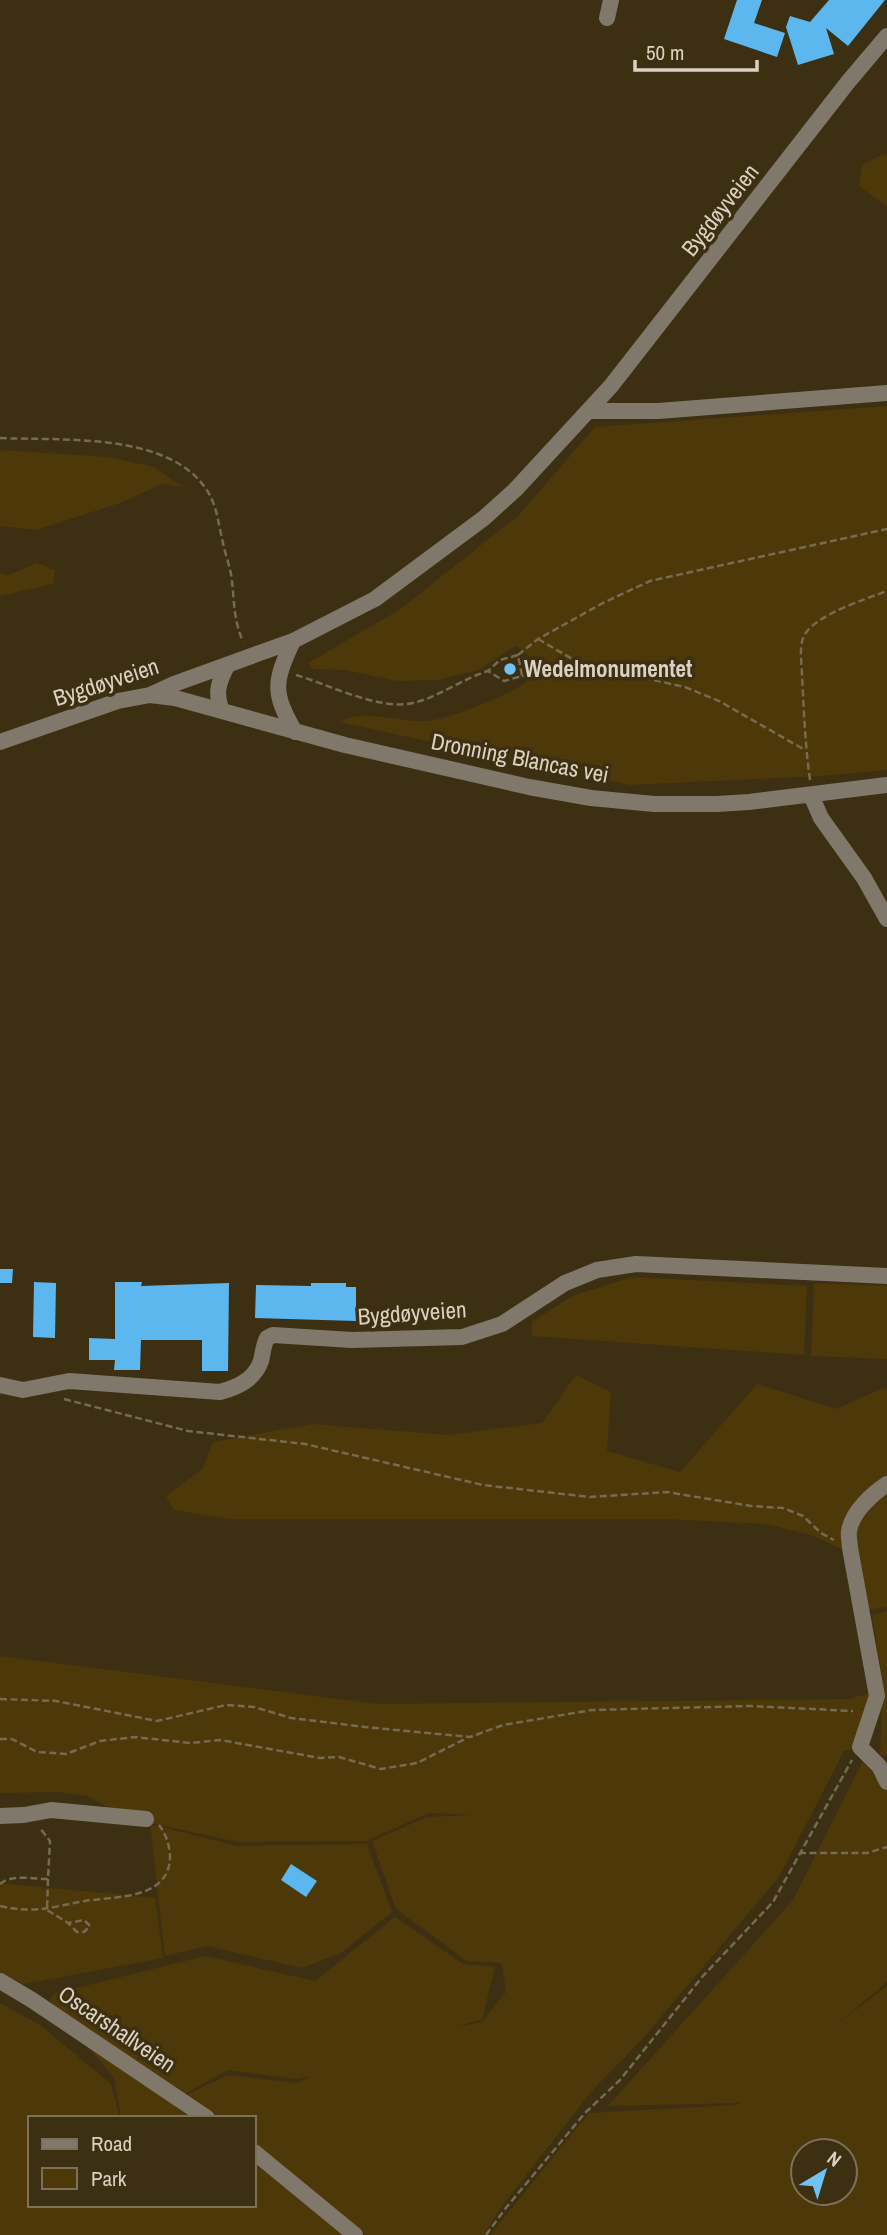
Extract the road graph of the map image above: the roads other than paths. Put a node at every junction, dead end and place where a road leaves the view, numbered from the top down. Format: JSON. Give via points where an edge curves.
{"nodes":[{"id":1,"x":611,"y":0,"type":"edge"},
{"id":2,"x":607,"y":18,"type":"dead end"},
{"id":3,"x":887,"y":36,"type":"edge"},
{"id":4,"x":887,"y":393,"type":"edge"},
{"id":5,"x":588,"y":411,"type":"junction"},
{"id":6,"x":293,"y":641,"type":"junction"},
{"id":7,"x":226,"y":666,"type":"junction"},
{"id":8,"x":150,"y":695,"type":"junction"},
{"id":9,"x":222,"y":711,"type":"junction"},
{"id":10,"x":295,"y":732,"type":"junction"},
{"id":11,"x":0,"y":742,"type":"edge"},
{"id":12,"x":887,"y":785,"type":"edge"},
{"id":13,"x":811,"y":789,"type":"junction"},
{"id":14,"x":887,"y":919,"type":"edge"},
{"id":15,"x":887,"y":1276,"type":"edge"},
{"id":16,"x":0,"y":1385,"type":"edge"},
{"id":17,"x":887,"y":1484,"type":"edge"},
{"id":18,"x":887,"y":1782,"type":"edge"},
{"id":19,"x":0,"y":1816,"type":"edge"},
{"id":20,"x":146,"y":1819,"type":"road end"},
{"id":21,"x":0,"y":1981,"type":"edge"},
{"id":22,"x":204,"y":2116,"type":"edge"},
{"id":23,"x":256,"y":2154,"type":"edge"},
{"id":24,"x":355,"y":2235,"type":"edge"}],
"edges":[{"from":1,"to":2,"type":"street"},
{"from":3,"to":5,"type":"street","name":"Bygdøyveien"},
{"from":4,"to":5,"type":"street","via":[[658,411]]},
{"from":5,"to":6,"type":"street","name":"Bygdøyveien","via":[[484,518],[375,599]]},
{"from":6,"to":7,"type":"street","name":"Bygdøyveien"},
{"from":6,"to":10,"type":"street","via":[[277,684],[281,705]]},
{"from":7,"to":8,"type":"street","name":"Bygdøyveien"},
{"from":7,"to":9,"type":"street","via":[[217,689]]},
{"from":8,"to":9,"type":"street","name":"Dronning Blancas vei"},
{"from":8,"to":11,"type":"street","name":"Bygdøyveien","via":[[118,701]]},
{"from":9,"to":10,"type":"street","name":"Dronning Blancas vei"},
{"from":10,"to":13,"type":"street","name":"Dronning Blancas vei","via":[[590,798],[684,804],[749,802]]},
{"from":12,"to":13,"type":"street","name":"Dronning Blancas vei"},
{"from":13,"to":14,"type":"street","via":[[821,818]]},
{"from":15,"to":16,"type":"street","name":"Bygdøyveien","via":[[636,1264],[597,1270],[565,1283],[502,1324],[462,1337],[352,1340],[273,1335],[267,1338],[250,1378],[220,1392],[69,1381],[23,1390]]},
{"from":17,"to":18,"type":"street","via":[[856,1513],[849,1531],[877,1696],[860,1747]]},
{"from":19,"to":20,"type":"street","via":[[51,1810]]},
{"from":21,"to":22,"type":"street","name":"Oscarshallveien"},
{"from":23,"to":24,"type":"street"}]}
